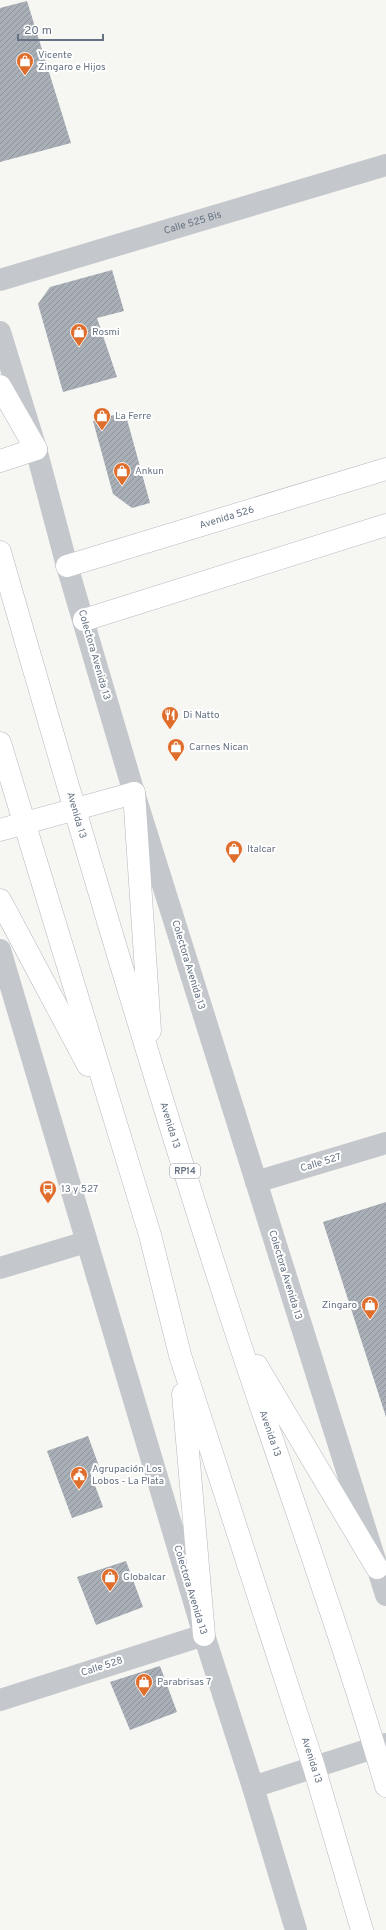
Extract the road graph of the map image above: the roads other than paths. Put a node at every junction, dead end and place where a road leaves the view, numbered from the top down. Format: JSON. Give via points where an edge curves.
{"nodes":[{"id":1,"x":386,"y":165,"type":"edge"},
{"id":2,"x":0,"y":280,"type":"edge"},
{"id":3,"x":0,"y":332,"type":"edge"},
{"id":4,"x":0,"y":386,"type":"edge"},
{"id":5,"x":36,"y":449,"type":"junction"},
{"id":6,"x":0,"y":461,"type":"edge"},
{"id":7,"x":386,"y":469,"type":"edge"},
{"id":8,"x":386,"y":525,"type":"edge"},
{"id":9,"x":0,"y":552,"type":"edge"},
{"id":10,"x":67,"y":566,"type":"junction"},
{"id":11,"x":84,"y":620,"type":"junction"},
{"id":12,"x":0,"y":743,"type":"edge"},
{"id":13,"x":134,"y":794,"type":"junction"},
{"id":14,"x":74,"y":810,"type":"junction"},
{"id":15,"x":25,"y":824,"type":"junction"},
{"id":16,"x":0,"y":830,"type":"edge"},
{"id":17,"x":0,"y":900,"type":"edge"},
{"id":18,"x":0,"y":950,"type":"edge"},
{"id":19,"x":152,"y":1070,"type":"junction"},
{"id":20,"x":111,"y":1108,"type":"junction"},
{"id":21,"x":386,"y":1143,"type":"edge"},
{"id":22,"x":256,"y":1182,"type":"junction"},
{"id":23,"x":86,"y":1242,"type":"junction"},
{"id":24,"x":0,"y":1268,"type":"edge"},
{"id":25,"x":235,"y":1329,"type":"junction"},
{"id":26,"x":180,"y":1355,"type":"junction"},
{"id":27,"x":377,"y":1568,"type":"junction"},
{"id":28,"x":386,"y":1595,"type":"edge"},
{"id":29,"x":204,"y":1635,"type":"junction"},
{"id":30,"x":0,"y":1700,"type":"edge"},
{"id":31,"x":380,"y":1746,"type":"edge"},
{"id":32,"x":314,"y":1767,"type":"junction"},
{"id":33,"x":386,"y":1786,"type":"edge"},
{"id":34,"x":253,"y":1787,"type":"junction"},
{"id":35,"x":296,"y":1930,"type":"edge"},
{"id":36,"x":362,"y":1930,"type":"edge"}],
"edges":[{"from":1,"to":2,"type":"street","name":"Calle 525 Bis"},
{"from":3,"to":5,"type":"street","name":"Colectora Avenida 13"},
{"from":4,"to":5,"type":"main road"},
{"from":5,"to":6,"type":"main road"},
{"from":5,"to":10,"type":"street","name":"Colectora Avenida 13"},
{"from":7,"to":10,"type":"main road","name":"Avenida 526"},
{"from":8,"to":11,"type":"main road"},
{"from":9,"to":14,"type":"main road","name":"Avenida 13","number":"RP14"},
{"from":10,"to":11,"type":"street","name":"Colectora Avenida 13"},
{"from":11,"to":13,"type":"street","name":"Colectora Avenida 13"},
{"from":12,"to":15,"type":"main road","name":"Avenida 13"},
{"from":13,"to":14,"type":"main road"},
{"from":13,"to":19,"type":"main road"},
{"from":13,"to":22,"type":"street","name":"Colectora Avenida 13"},
{"from":14,"to":15,"type":"main road"},
{"from":14,"to":19,"type":"main road","name":"Avenida 13","number":"RP14"},
{"from":15,"to":16,"type":"main road"},
{"from":15,"to":20,"type":"main road","name":"Avenida 13"},
{"from":17,"to":20,"type":"main road"},
{"from":18,"to":23,"type":"street","name":"Colectora Avenida 13"},
{"from":19,"to":25,"type":"main road","name":"Avenida 13","number":"RP14"},
{"from":20,"to":26,"type":"main road","name":"Avenida 13","via":[[150,1234]]},
{"from":21,"to":22,"type":"street","name":"Calle 527"},
{"from":22,"to":27,"type":"street","name":"Colectora Avenida 13"},
{"from":23,"to":24,"type":"street"},
{"from":23,"to":29,"type":"street","name":"Colectora Avenida 13"},
{"from":25,"to":27,"type":"main road"},
{"from":25,"to":31,"type":"main road","name":"Avenida 13","number":"RP14"},
{"from":26,"to":29,"type":"main road"},
{"from":26,"to":32,"type":"main road","name":"Avenida 13"},
{"from":27,"to":28,"type":"street","name":"Colectora Avenida 13"},
{"from":29,"to":30,"type":"street","name":"Calle 528"},
{"from":29,"to":34,"type":"street","name":"Colectora Avenida 13"},
{"from":31,"to":32,"type":"street"},
{"from":31,"to":33,"type":"main road","name":"Avenida 13","number":"RP14"},
{"from":32,"to":34,"type":"street"},
{"from":32,"to":36,"type":"main road","name":"Avenida 13"},
{"from":34,"to":35,"type":"street","name":"Colectora Avenida 13"}]}
